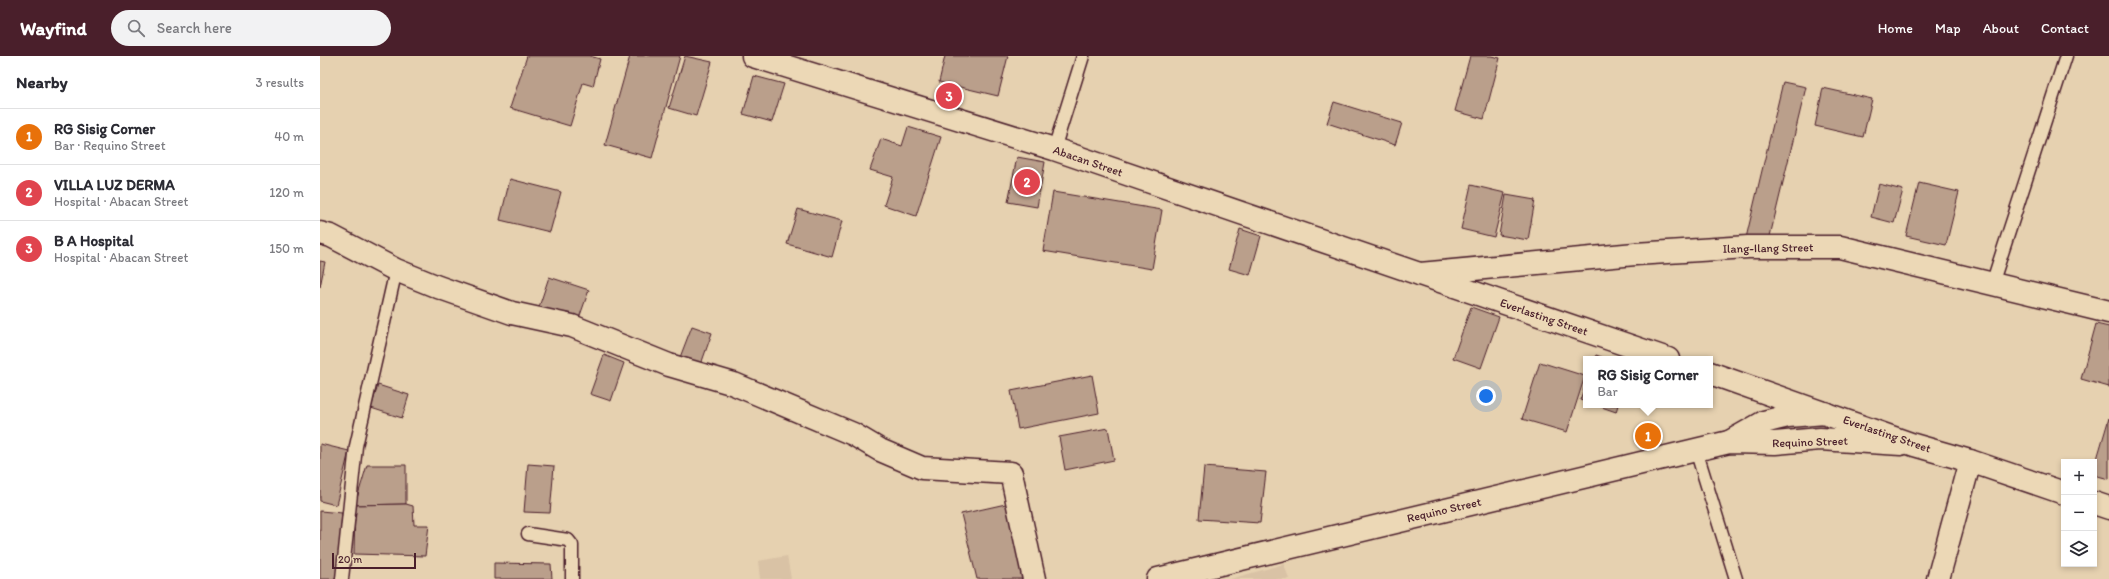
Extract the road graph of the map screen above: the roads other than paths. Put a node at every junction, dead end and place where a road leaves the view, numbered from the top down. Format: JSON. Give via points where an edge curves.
{"nodes":[{"id":1,"x":753,"y":56,"type":"edge"},
{"id":2,"x":1083,"y":56,"type":"edge"},
{"id":3,"x":2066,"y":56,"type":"edge"},
{"id":4,"x":1054,"y":149,"type":"junction"},
{"id":5,"x":320,"y":233,"type":"edge"},
{"id":6,"x":396,"y":270,"type":"junction"},
{"id":7,"x":1420,"y":274,"type":"junction"},
{"id":8,"x":1992,"y":284,"type":"junction"},
{"id":9,"x":2109,"y":312,"type":"edge"},
{"id":10,"x":1659,"y":356,"type":"edge"},
{"id":11,"x":1713,"y":374,"type":"edge"},
{"id":12,"x":1825,"y":413,"type":"junction"},
{"id":13,"x":1730,"y":442,"type":"junction"},
{"id":14,"x":1914,"y":445,"type":"junction"},
{"id":15,"x":1696,"y":450,"type":"junction"},
{"id":16,"x":1970,"y":461,"type":"junction"},
{"id":17,"x":2061,"y":492,"type":"edge"},
{"id":18,"x":2097,"y":504,"type":"edge"},
{"id":19,"x":2109,"y":508,"type":"edge"},
{"id":20,"x":528,"y":534,"type":"dead end"},
{"id":21,"x":342,"y":579,"type":"edge"},
{"id":22,"x":572,"y":579,"type":"edge"},
{"id":23,"x":1034,"y":579,"type":"edge"},
{"id":24,"x":1158,"y":579,"type":"edge"},
{"id":25,"x":1736,"y":579,"type":"edge"},
{"id":26,"x":1938,"y":579,"type":"edge"}],
"edges":[{"from":1,"to":4,"type":"street","name":"Abacan Street"},
{"from":2,"to":4,"type":"lane"},
{"from":3,"to":8,"type":"lane"},
{"from":4,"to":7,"type":"street","name":"Abacan Street"},
{"from":5,"to":6,"type":"street","via":[[332,236]]},
{"from":6,"to":21,"type":"lane","via":[[356,446]]},
{"from":6,"to":23,"type":"street","via":[[512,313],[572,326],[670,365],[734,384],[853,434],[880,450],[922,468],[1011,473]]},
{"from":7,"to":8,"type":"street","name":"Ilang-Ilang Street","via":[[1748,247],[1840,247]]},
{"from":7,"to":10,"type":"street","name":"Everlasting Street"},
{"from":8,"to":9,"type":"street","name":"Ilang-Ilang Street"},
{"from":11,"to":12,"type":"street","name":"Everlasting Street"},
{"from":12,"to":13,"type":"street","name":"Requino Street","via":[[1788,416],[1764,422]]},
{"from":12,"to":14,"type":"street","name":"Everlasting Street"},
{"from":13,"to":14,"type":"street","name":"Requino Street","via":[[1775,443],[1820,439]]},
{"from":13,"to":15,"type":"street","name":"Requino Street"},
{"from":14,"to":16,"type":"street","name":"Everlasting Street"},
{"from":15,"to":24,"type":"street","name":"Requino Street"},
{"from":15,"to":25,"type":"lane"},
{"from":16,"to":17,"type":"street","name":"Everlasting Street"},
{"from":16,"to":26,"type":"street"},
{"from":18,"to":19,"type":"street"},
{"from":20,"to":22,"type":"lane","via":[[568,540],[572,545]]}]}
